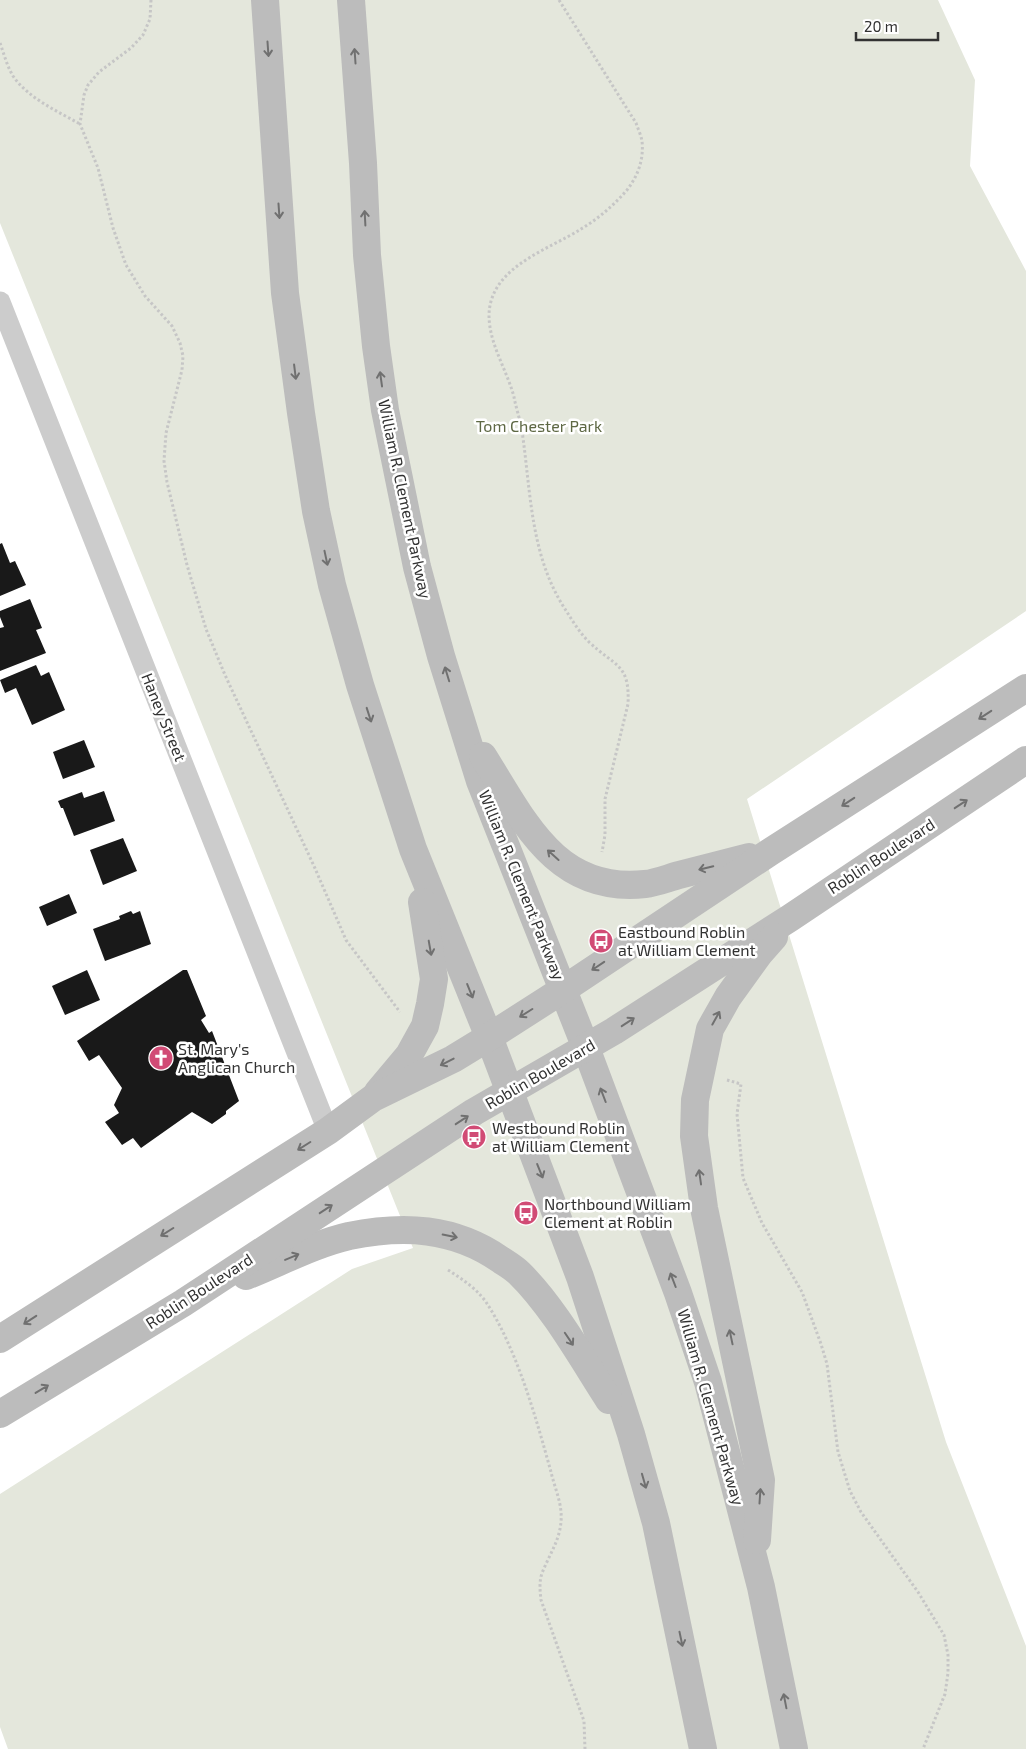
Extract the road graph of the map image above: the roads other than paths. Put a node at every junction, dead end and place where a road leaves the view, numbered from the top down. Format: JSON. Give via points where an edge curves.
{"nodes":[{"id":1,"x":265,"y":0,"type":"edge"},
{"id":2,"x":351,"y":0,"type":"edge"},
{"id":3,"x":0,"y":302,"type":"edge"},
{"id":4,"x":1026,"y":688,"type":"edge"},
{"id":5,"x":461,"y":721,"type":"junction"},
{"id":6,"x":1026,"y":760,"type":"edge"},
{"id":7,"x":413,"y":849,"type":"junction"},
{"id":8,"x":770,"y":852,"type":"junction"},
{"id":9,"x":790,"y":918,"type":"junction"},
{"id":10,"x":564,"y":989,"type":"junction"},
{"id":11,"x":489,"y":1037,"type":"junction"},
{"id":12,"x":586,"y":1048,"type":"junction"},
{"id":13,"x":510,"y":1093,"type":"junction"},
{"id":14,"x":373,"y":1098,"type":"junction"},
{"id":15,"x":328,"y":1131,"type":"junction"},
{"id":16,"x":183,"y":1303,"type":"junction"},
{"id":17,"x":0,"y":1339,"type":"edge"},
{"id":18,"x":0,"y":1414,"type":"edge"},
{"id":19,"x":631,"y":1434,"type":"junction"},
{"id":20,"x":755,"y":1562,"type":"junction"},
{"id":21,"x":703,"y":1749,"type":"edge"},
{"id":22,"x":794,"y":1749,"type":"edge"}],
"edges":[{"from":1,"to":7,"type":"main road","one_way":true,"via":[[285,293],[316,511],[332,586],[360,686]]},
{"from":5,"to":2,"type":"main road","name":"William R. Clement Parkway","one_way":true,"via":[[417,567],[385,410],[367,256]]},
{"from":3,"to":15,"type":"street","name":"Haney Street"},
{"from":4,"to":8,"type":"main road","one_way":true},
{"from":8,"to":5,"type":"main road","one_way":true,"via":[[645,884],[619,884],[576,873],[542,845]]},
{"from":5,"to":10,"type":"main road","name":"William R. Clement Parkway","via":[[480,781]]},
{"from":9,"to":6,"type":"main road","name":"Roblin Boulevard","one_way":true},
{"from":7,"to":11,"type":"main road","one_way":true},
{"from":7,"to":14,"type":"main road","one_way":true,"via":[[434,979],[425,1026],[409,1055]]},
{"from":8,"to":10,"type":"main road","one_way":true},
{"from":12,"to":9,"type":"main road","name":"Roblin Boulevard","one_way":true},
{"from":20,"to":9,"type":"main road","one_way":true,"via":[[761,1480],[704,1208],[694,1136],[695,1100],[710,1029],[728,997]]},
{"from":10,"to":11,"type":"main road","one_way":true},
{"from":10,"to":12,"type":"main road","name":"William R. Clement Parkway"},
{"from":11,"to":13,"type":"main road"},
{"from":11,"to":14,"type":"main road","one_way":true,"via":[[453,1059]]},
{"from":12,"to":13,"type":"main road","name":"Roblin Boulevard"},
{"from":20,"to":12,"type":"main road","name":"William R. Clement Parkway","one_way":true,"via":[[705,1374]]},
{"from":16,"to":13,"type":"main road","name":"Roblin Boulevard","one_way":true,"via":[[474,1112]]},
{"from":13,"to":19,"type":"main road","one_way":true,"via":[[580,1277]]},
{"from":14,"to":15,"type":"main road"},
{"from":15,"to":17,"type":"main road","one_way":true},
{"from":18,"to":16,"type":"main road","name":"Roblin Boulevard","one_way":true},
{"from":16,"to":19,"type":"main road","one_way":true,"via":[[310,1249],[347,1237],[417,1230],[458,1237],[488,1251],[518,1273],[543,1300]]},
{"from":19,"to":21,"type":"main road","one_way":true,"via":[[656,1523]]},
{"from":22,"to":20,"type":"main road","name":"William R. Clement Parkway","one_way":true}]}
